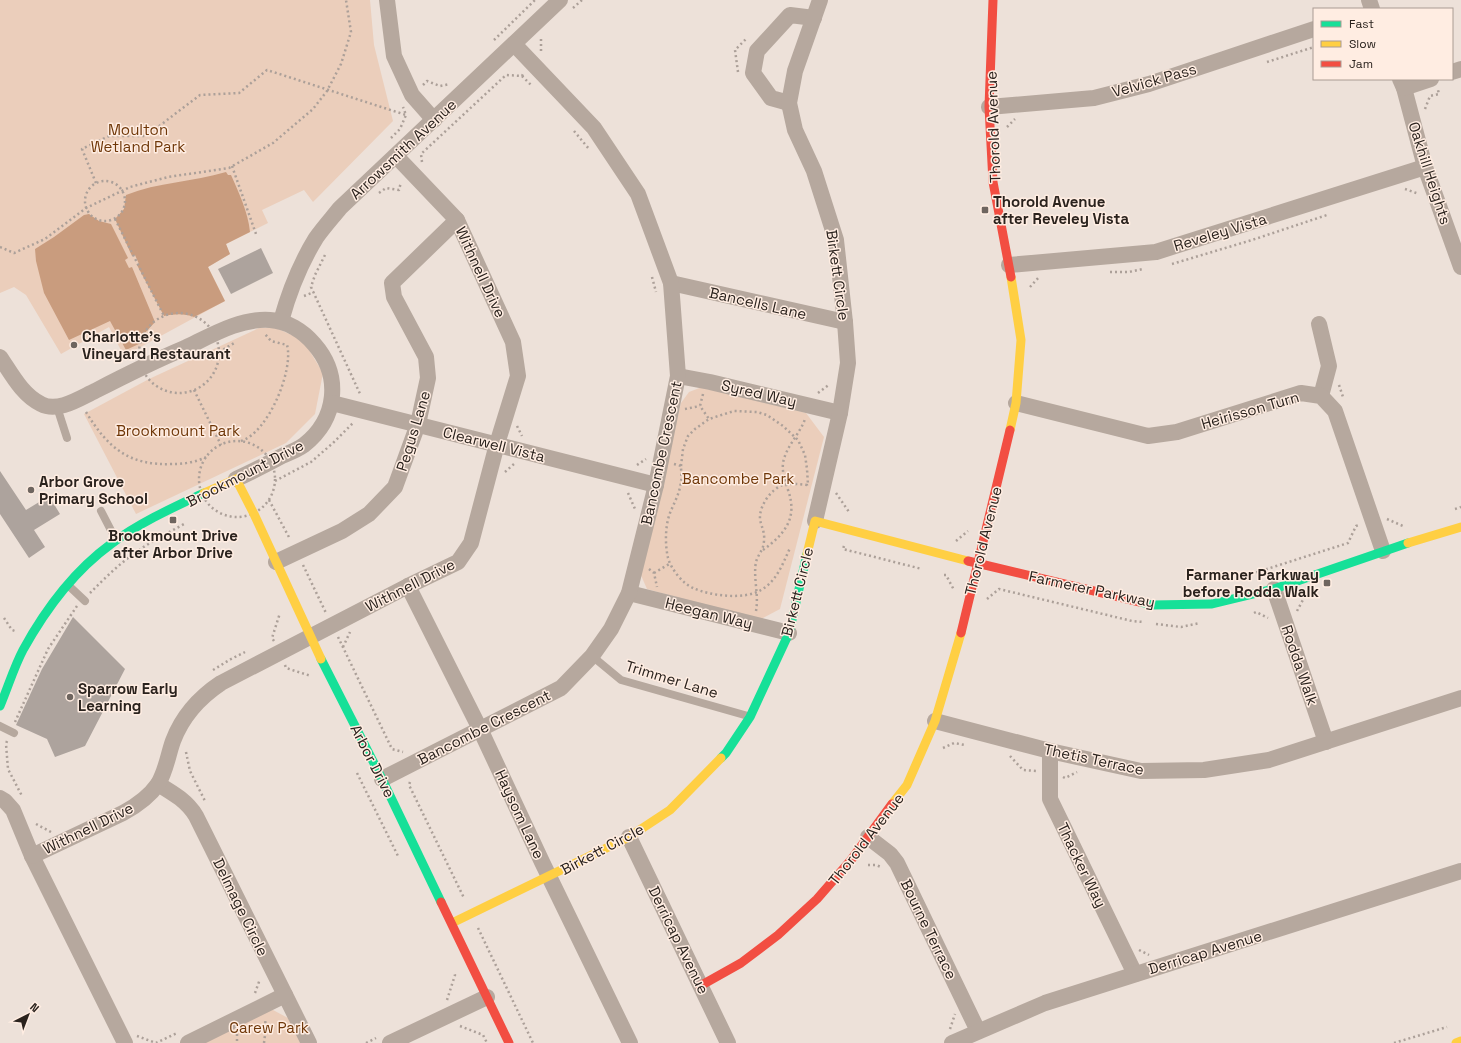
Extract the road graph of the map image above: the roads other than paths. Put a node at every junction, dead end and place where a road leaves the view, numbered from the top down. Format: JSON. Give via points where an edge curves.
{"nodes":[{"id":1,"x":387,"y":0,"type":"edge"},
{"id":2,"x":560,"y":0,"type":"edge"},
{"id":3,"x":820,"y":0,"type":"edge"},
{"id":4,"x":993,"y":0,"type":"edge"},
{"id":5,"x":814,"y":18,"type":"junction"},
{"id":6,"x":1313,"y":28,"type":"edge"},
{"id":7,"x":514,"y":44,"type":"junction"},
{"id":8,"x":1434,"y":83,"type":"edge"},
{"id":9,"x":1402,"y":84,"type":"edge"},
{"id":10,"x":789,"y":103,"type":"junction"},
{"id":11,"x":988,"y":107,"type":"junction"},
{"id":12,"x":434,"y":120,"type":"junction"},
{"id":13,"x":396,"y":156,"type":"junction"},
{"id":14,"x":1425,"y":167,"type":"junction"},
{"id":15,"x":457,"y":220,"type":"junction"},
{"id":16,"x":1458,"y":249,"type":"edge"},
{"id":17,"x":1009,"y":265,"type":"junction"},
{"id":18,"x":1461,"y":267,"type":"edge"},
{"id":19,"x":671,"y":283,"type":"junction"},
{"id":20,"x":281,"y":321,"type":"junction"},
{"id":21,"x":846,"y":322,"type":"junction"},
{"id":22,"x":1319,"y":324,"type":"dead end"},
{"id":23,"x":0,"y":357,"type":"edge"},
{"id":24,"x":678,"y":376,"type":"junction"},
{"id":25,"x":1322,"y":393,"type":"junction"},
{"id":26,"x":332,"y":403,"type":"junction"},
{"id":27,"x":1016,"y":403,"type":"junction"},
{"id":28,"x":57,"y":407,"type":"junction"},
{"id":29,"x":840,"y":413,"type":"junction"},
{"id":30,"x":418,"y":424,"type":"junction"},
{"id":31,"x":67,"y":438,"type":"dead end"},
{"id":32,"x":497,"y":444,"type":"junction"},
{"id":33,"x":236,"y":479,"type":"junction"},
{"id":34,"x":656,"y":485,"type":"junction"},
{"id":35,"x":101,"y":511,"type":"dead end"},
{"id":36,"x":815,"y":521,"type":"junction"},
{"id":37,"x":1461,"y":527,"type":"edge"},
{"id":38,"x":116,"y":541,"type":"junction"},
{"id":39,"x":1383,"y":551,"type":"junction"},
{"id":40,"x":276,"y":562,"type":"junction"},
{"id":41,"x":978,"y":564,"type":"junction"},
{"id":42,"x":65,"y":585,"type":"junction"},
{"id":43,"x":408,"y":586,"type":"junction"},
{"id":44,"x":1274,"y":588,"type":"junction"},
{"id":45,"x":629,"y":593,"type":"junction"},
{"id":46,"x":84,"y":600,"type":"road end"},
{"id":47,"x":789,"y":634,"type":"junction"},
{"id":48,"x":310,"y":636,"type":"junction"},
{"id":49,"x":592,"y":656,"type":"junction"},
{"id":50,"x":1461,"y":698,"type":"edge"},
{"id":51,"x":0,"y":706,"type":"edge"},
{"id":52,"x":750,"y":717,"type":"junction"},
{"id":53,"x":935,"y":721,"type":"junction"},
{"id":54,"x":0,"y":726,"type":"edge"},
{"id":55,"x":480,"y":729,"type":"junction"},
{"id":56,"x":12,"y":732,"type":"road end"},
{"id":57,"x":1326,"y":742,"type":"junction"},
{"id":58,"x":1050,"y":751,"type":"junction"},
{"id":59,"x":382,"y":779,"type":"junction"},
{"id":60,"x":158,"y":784,"type":"junction"},
{"id":61,"x":0,"y":798,"type":"edge"},
{"id":62,"x":629,"y":837,"type":"junction"},
{"id":63,"x":868,"y":837,"type":"junction"},
{"id":64,"x":32,"y":856,"type":"junction"},
{"id":65,"x":1461,"y":871,"type":"edge"},
{"id":66,"x":550,"y":877,"type":"junction"},
{"id":67,"x":452,"y":924,"type":"junction"},
{"id":68,"x":1135,"y":974,"type":"junction"},
{"id":69,"x":700,"y":986,"type":"junction"},
{"id":70,"x":285,"y":995,"type":"junction"},
{"id":71,"x":487,"y":997,"type":"junction"},
{"id":72,"x":978,"y":1031,"type":"junction"},
{"id":73,"x":951,"y":1037,"type":"edge"},
{"id":74,"x":130,"y":1041,"type":"edge"},
{"id":75,"x":1461,"y":1041,"type":"edge"},
{"id":76,"x":188,"y":1043,"type":"edge"},
{"id":77,"x":309,"y":1043,"type":"edge"},
{"id":78,"x":390,"y":1043,"type":"edge"},
{"id":79,"x":509,"y":1043,"type":"edge"},
{"id":80,"x":630,"y":1043,"type":"edge"},
{"id":81,"x":728,"y":1043,"type":"edge"},
{"id":82,"x":1456,"y":1043,"type":"edge"}],
"edges":[{"from":1,"to":12,"type":"street","via":[[394,56],[406,98]]},
{"from":2,"to":7,"type":"street","name":"Arrowsmith Avenue"},
{"from":3,"to":5,"type":"street","name":"Birkett Circle"},
{"from":4,"to":11,"type":"street","name":"Thorold Avenue"},
{"from":5,"to":10,"type":"street","name":"Birkett Circle","via":[[795,71]]},
{"from":5,"to":10,"type":"street","via":[[790,15],[757,51],[753,73],[771,98]]},
{"from":6,"to":11,"type":"street","name":"Velvick Pass","via":[[1149,84],[1094,98]]},
{"from":7,"to":12,"type":"street","name":"Arrowsmith Avenue"},
{"from":7,"to":19,"type":"street","name":"Bancombe Crescent","via":[[594,128],[638,194]]},
{"from":8,"to":9,"type":"street"},
{"from":9,"to":14,"type":"street","name":"Oakhill Heights"},
{"from":10,"to":21,"type":"street","name":"Birkett Circle","via":[[795,130],[814,171],[836,240]]},
{"from":11,"to":17,"type":"street","name":"Thorold Avenue","via":[[993,182]]},
{"from":12,"to":13,"type":"street","name":"Arrowsmith Avenue"},
{"from":13,"to":15,"type":"street","name":"Withnell Drive"},
{"from":13,"to":20,"type":"street","name":"Arrowsmith Avenue","via":[[340,208],[317,237],[289,293]]},
{"from":14,"to":16,"type":"street","name":"Oakhill Heights"},
{"from":14,"to":17,"type":"street","name":"Reveley Vista","via":[[1156,252]]},
{"from":15,"to":30,"type":"street","name":"Pegus Lane","via":[[392,283],[394,297],[426,358],[428,378]]},
{"from":15,"to":32,"type":"street","name":"Withnell Drive","via":[[513,342],[518,376]]},
{"from":16,"to":18,"type":"street","name":"Oakhill Heights"},
{"from":17,"to":27,"type":"street","name":"Thorold Avenue","via":[[1021,340]]},
{"from":19,"to":21,"type":"street","name":"Bancells Lane"},
{"from":19,"to":24,"type":"street","name":"Bancombe Crescent"},
{"from":20,"to":26,"type":"street","name":"Brookmount Drive","via":[[301,332],[321,353],[331,380]]},
{"from":20,"to":28,"type":"street","name":"Brookmount Drive","via":[[259,320],[237,324]]},
{"from":21,"to":29,"type":"street","name":"Birkett Circle","via":[[848,363]]},
{"from":22,"to":25,"type":"street","via":[[1330,366]]},
{"from":23,"to":28,"type":"street","via":[[16,382],[29,396],[42,405]]},
{"from":24,"to":29,"type":"street","name":"Syred Way"},
{"from":24,"to":34,"type":"street","name":"Bancombe Crescent"},
{"from":25,"to":27,"type":"street","name":"Heirisson Turn","via":[[1301,393],[1177,432],[1148,436]]},
{"from":25,"to":39,"type":"street","name":"Heirisson Turn","via":[[1335,411]]},
{"from":26,"to":30,"type":"street","name":"Clearwell Vista"},
{"from":26,"to":33,"type":"street","name":"Brookmount Drive","via":[[317,432],[302,446]]},
{"from":27,"to":41,"type":"street","name":"Thorold Avenue"},
{"from":28,"to":31,"type":"lane"},
{"from":29,"to":36,"type":"street","name":"Birkett Circle"},
{"from":30,"to":32,"type":"street","name":"Clearwell Vista"},
{"from":30,"to":40,"type":"street","name":"Pegus Lane","via":[[395,487],[369,514],[342,531]]},
{"from":32,"to":34,"type":"street","name":"Clearwell Vista"},
{"from":32,"to":43,"type":"street","name":"Withnell Drive","via":[[471,543],[458,562]]},
{"from":33,"to":38,"type":"street","name":"Brookmount Drive","via":[[146,523]]},
{"from":33,"to":40,"type":"street","name":"Arbor Drive"},
{"from":34,"to":45,"type":"street","name":"Bancombe Crescent"},
{"from":35,"to":38,"type":"lane"},
{"from":36,"to":41,"type":"street","name":"Farmerer Parkway"},
{"from":36,"to":47,"type":"street","name":"Birkett Circle"},
{"from":37,"to":39,"type":"street","name":"Farmerer Parkway"},
{"from":38,"to":42,"type":"street","name":"Brookmount Drive"},
{"from":39,"to":44,"type":"street","name":"Farmerer Parkway"},
{"from":40,"to":48,"type":"street","name":"Arbor Drive"},
{"from":41,"to":44,"type":"street","name":"Farmerer Parkway","via":[[1152,605],[1212,604]]},
{"from":41,"to":53,"type":"street","name":"Thorold Avenue","via":[[957,649]]},
{"from":42,"to":46,"type":"lane"},
{"from":42,"to":51,"type":"street","name":"Brookmount Drive","via":[[22,651]]},
{"from":43,"to":48,"type":"street","name":"Withnell Drive"},
{"from":43,"to":55,"type":"street","name":"Haysom Lane"},
{"from":44,"to":57,"type":"street","name":"Rodda Walk"},
{"from":45,"to":47,"type":"street","name":"Heegan Way"},
{"from":45,"to":49,"type":"street","name":"Bancombe Crescent","via":[[611,629]]},
{"from":47,"to":52,"type":"street","name":"Birkett Circle"},
{"from":48,"to":59,"type":"street","name":"Arbor Drive"},
{"from":48,"to":60,"type":"street","name":"Withnell Drive","via":[[207,692],[186,716]]},
{"from":49,"to":52,"type":"lane","name":"Trimmer Lane","via":[[622,680]]},
{"from":49,"to":55,"type":"street","name":"Bancombe Crescent","via":[[561,688]]},
{"from":50,"to":57,"type":"street","name":"Thetis Terrace"},
{"from":52,"to":62,"type":"street","name":"Birkett Circle","via":[[726,753],[670,810]]},
{"from":53,"to":58,"type":"street","name":"Thetis Terrace"},
{"from":53,"to":63,"type":"street","name":"Thorold Avenue","via":[[907,785]]},
{"from":54,"to":56,"type":"lane"},
{"from":55,"to":59,"type":"street","name":"Bancombe Crescent"},
{"from":55,"to":66,"type":"street","name":"Haysom Lane"},
{"from":57,"to":58,"type":"street","name":"Thetis Terrace","via":[[1269,760],[1204,770],[1141,771]]},
{"from":58,"to":68,"type":"street","name":"Thacker Way","via":[[1050,799]]},
{"from":59,"to":67,"type":"street","name":"Arbor Drive"},
{"from":60,"to":64,"type":"street","name":"Withnell Drive","via":[[134,806]]},
{"from":60,"to":70,"type":"street","name":"Delmage Circle","via":[[179,796],[191,807]]},
{"from":61,"to":64,"type":"street","via":[[13,810]]},
{"from":62,"to":66,"type":"street","name":"Birkett Circle"},
{"from":62,"to":69,"type":"street","name":"Derricap Avenue"},
{"from":63,"to":69,"type":"street","name":"Thorold Avenue","via":[[817,899],[778,935],[741,963]]},
{"from":63,"to":72,"type":"street","name":"Bourne Terrace","via":[[890,854],[897,863]]},
{"from":64,"to":74,"type":"street"},
{"from":65,"to":68,"type":"street","name":"Derricap Avenue"},
{"from":66,"to":67,"type":"street","name":"Birkett Circle"},
{"from":66,"to":80,"type":"street","name":"Haysom Lane"},
{"from":67,"to":71,"type":"street","name":"Arbor Drive"},
{"from":68,"to":72,"type":"street","name":"Derricap Avenue","via":[[1045,1003]]},
{"from":69,"to":81,"type":"street","name":"Derricap Avenue"},
{"from":70,"to":76,"type":"street"},
{"from":70,"to":77,"type":"street","name":"Delmage Circle"},
{"from":71,"to":78,"type":"street"},
{"from":71,"to":79,"type":"street","name":"Arbor Drive"},
{"from":72,"to":73,"type":"street","name":"Derricap Avenue"},
{"from":75,"to":82,"type":"street"}]}
